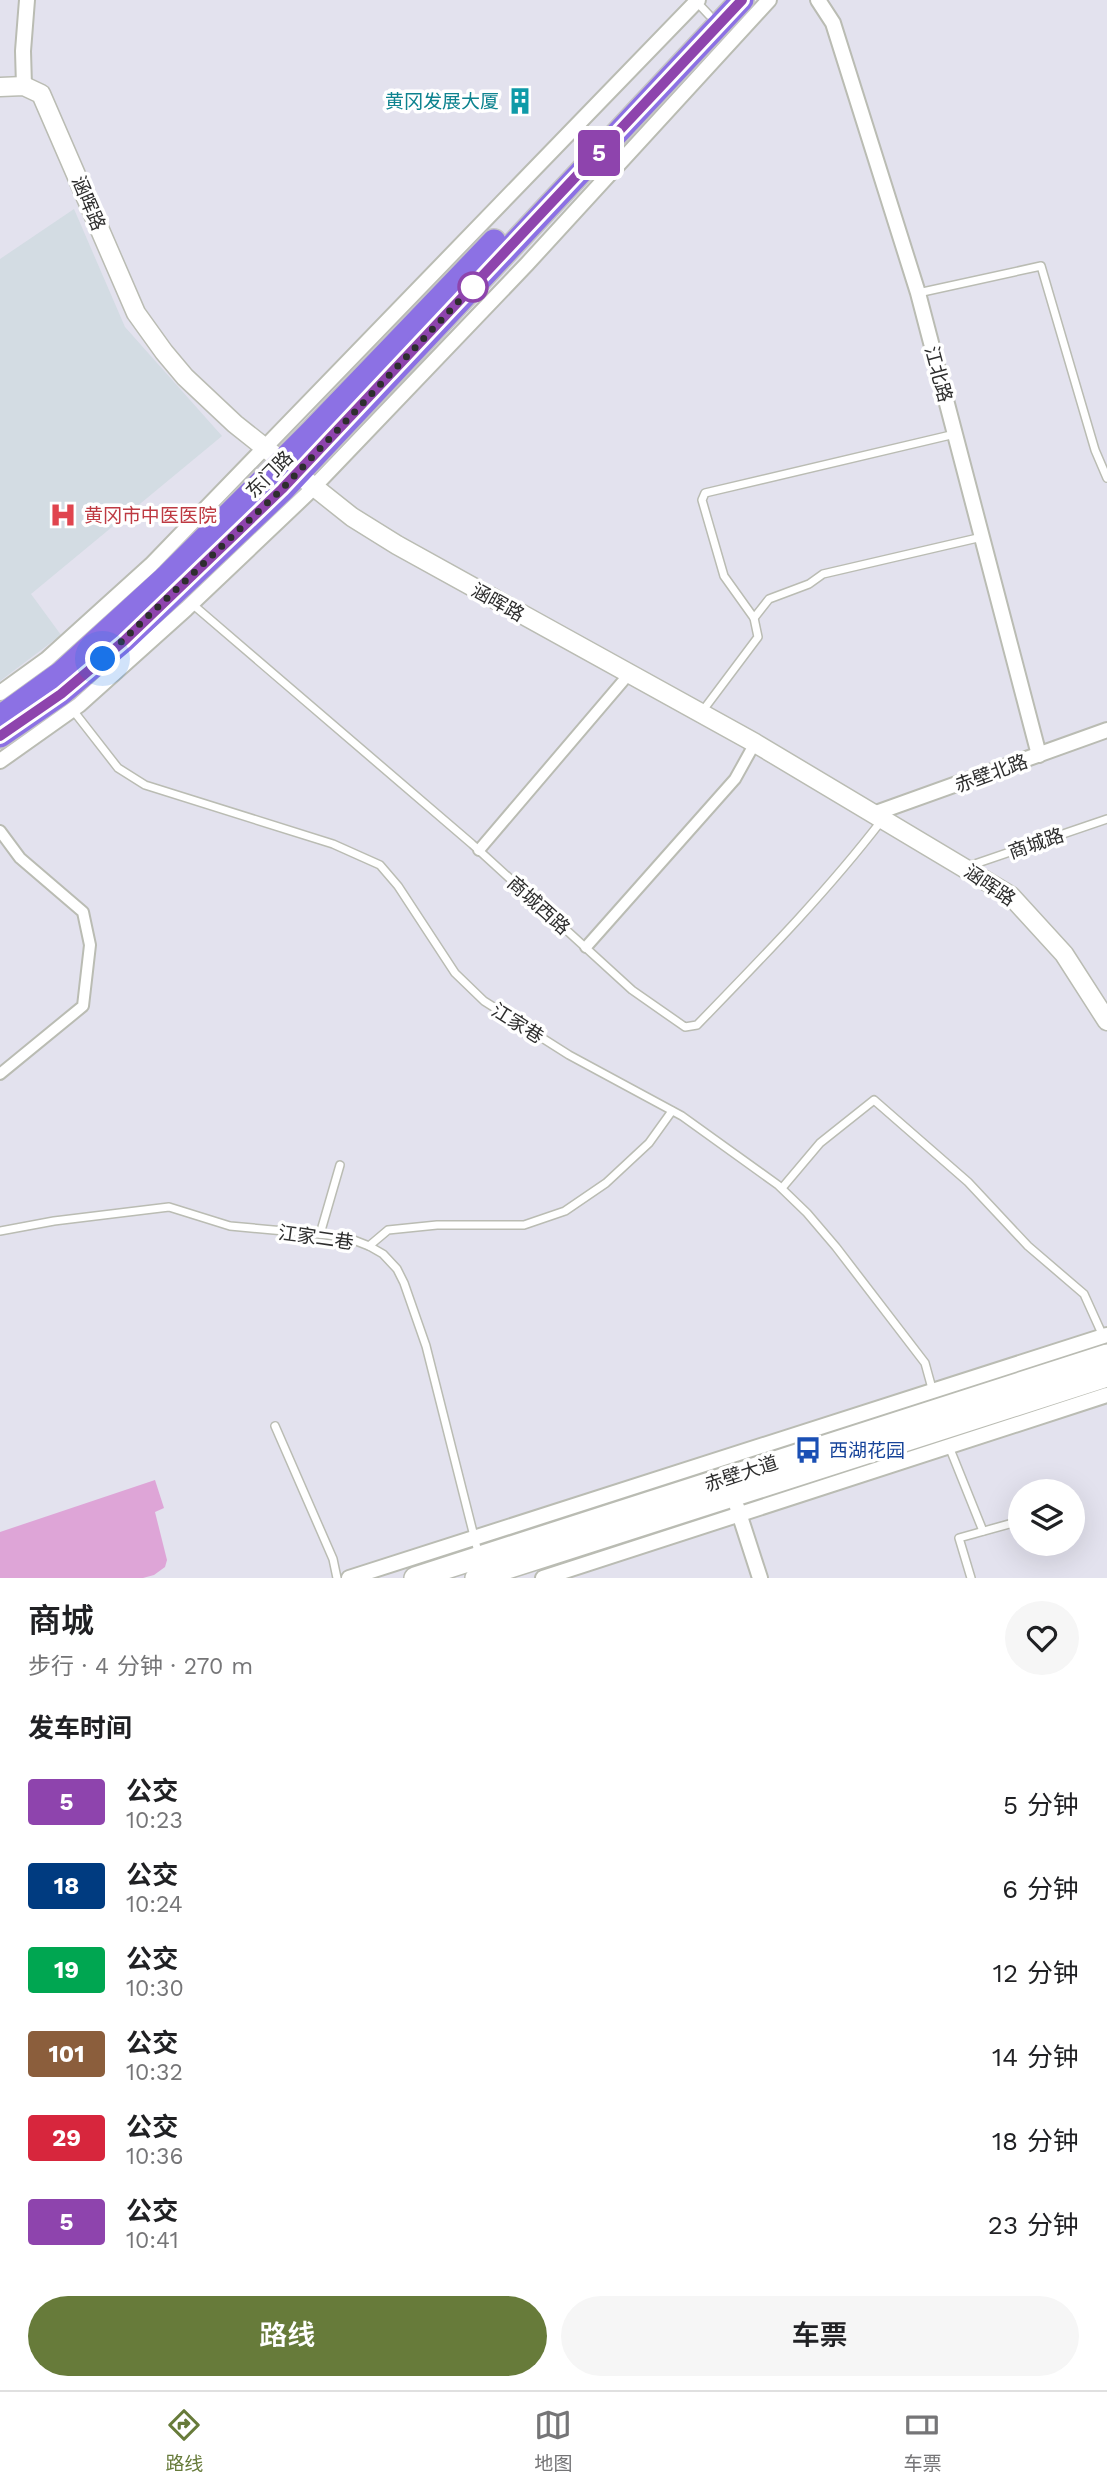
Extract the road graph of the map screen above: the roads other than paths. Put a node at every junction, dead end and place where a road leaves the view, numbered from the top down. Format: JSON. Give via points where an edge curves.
{"nodes":[{"id":1,"x":27,"y":0,"type":"edge"},
{"id":2,"x":742,"y":0,"type":"edge"},
{"id":3,"x":769,"y":0,"type":"edge"},
{"id":4,"x":818,"y":0,"type":"edge"},
{"id":5,"x":704,"y":3,"type":"edge"},
{"id":6,"x":24,"y":86,"type":"junction"},
{"id":7,"x":0,"y":87,"type":"edge"},
{"id":8,"x":918,"y":293,"type":"junction"},
{"id":9,"x":955,"y":435,"type":"junction"},
{"id":10,"x":289,"y":468,"type":"junction"},
{"id":11,"x":1107,"y":478,"type":"edge"},
{"id":12,"x":982,"y":537,"type":"junction"},
{"id":13,"x":183,"y":597,"type":"junction"},
{"id":14,"x":754,"y":618,"type":"junction"},
{"id":15,"x":629,"y":674,"type":"junction"},
{"id":16,"x":0,"y":693,"type":"edge"},
{"id":17,"x":67,"y":702,"type":"junction"},
{"id":18,"x":701,"y":713,"type":"junction"},
{"id":19,"x":0,"y":718,"type":"edge"},
{"id":20,"x":1107,"y":730,"type":"edge"},
{"id":21,"x":0,"y":736,"type":"edge"},
{"id":22,"x":755,"y":743,"type":"junction"},
{"id":23,"x":1039,"y":755,"type":"junction"},
{"id":24,"x":0,"y":761,"type":"edge"},
{"id":25,"x":878,"y":817,"type":"junction"},
{"id":26,"x":1107,"y":819,"type":"edge"},
{"id":27,"x":0,"y":831,"type":"edge"},
{"id":28,"x":479,"y":850,"type":"junction"},
{"id":29,"x":965,"y":867,"type":"junction"},
{"id":30,"x":586,"y":947,"type":"junction"},
{"id":31,"x":1107,"y":1021,"type":"edge"},
{"id":32,"x":0,"y":1074,"type":"edge"},
{"id":33,"x":672,"y":1111,"type":"junction"},
{"id":34,"x":340,"y":1165,"type":"dead end"},
{"id":35,"x":782,"y":1188,"type":"junction"},
{"id":36,"x":0,"y":1231,"type":"edge"},
{"id":37,"x":320,"y":1234,"type":"junction"},
{"id":38,"x":369,"y":1246,"type":"junction"},
{"id":39,"x":1106,"y":1342,"type":"edge"},
{"id":40,"x":1107,"y":1376,"type":"edge"},
{"id":41,"x":1107,"y":1395,"type":"edge"},
{"id":42,"x":940,"y":1419,"type":"junction"},
{"id":43,"x":275,"y":1426,"type":"dead end"},
{"id":44,"x":736,"y":1505,"type":"junction"},
{"id":45,"x":1008,"y":1524,"type":"edge"},
{"id":46,"x":983,"y":1531,"type":"junction"},
{"id":47,"x":477,"y":1558,"type":"edge"},
{"id":48,"x":337,"y":1578,"type":"edge"},
{"id":49,"x":349,"y":1578,"type":"edge"},
{"id":50,"x":415,"y":1578,"type":"edge"},
{"id":51,"x":543,"y":1578,"type":"edge"},
{"id":52,"x":760,"y":1578,"type":"edge"},
{"id":53,"x":971,"y":1578,"type":"edge"}],
"edges":[{"from":1,"to":6,"type":"street"},
{"from":2,"to":10,"type":"main road","name":"东门路"},
{"from":3,"to":10,"type":"street","via":[[527,264]]},
{"from":4,"to":8,"type":"street","name":"江北路","via":[[833,23]]},
{"from":5,"to":10,"type":"main road","name":"东门路"},
{"from":6,"to":7,"type":"street"},
{"from":6,"to":10,"type":"street","name":"涵晖路","via":[[44,100],[136,313],[185,377]]},
{"from":8,"to":9,"type":"street","name":"江北路"},
{"from":8,"to":11,"type":"lane","via":[[1041,266]]},
{"from":9,"to":12,"type":"street","name":"江北路"},
{"from":9,"to":14,"type":"lane","via":[[705,493],[702,500],[724,576]]},
{"from":10,"to":13,"type":"main road","name":"东门路"},
{"from":10,"to":15,"type":"street","name":"涵晖路","via":[[397,545]]},
{"from":10,"to":16,"type":"street","via":[[151,565],[47,659]]},
{"from":10,"to":19,"type":"main road","name":"东门路","via":[[72,664]]},
{"from":12,"to":14,"type":"lane","via":[[824,574],[769,599]]},
{"from":12,"to":23,"type":"street","name":"江北路"},
{"from":13,"to":17,"type":"main road","name":"东门路","via":[[124,641]]},
{"from":13,"to":28,"type":"lane","name":"商城西路"},
{"from":14,"to":18,"type":"lane","via":[[758,637]]},
{"from":15,"to":18,"type":"street","name":"涵晖路"},
{"from":15,"to":28,"type":"street"},
{"from":17,"to":21,"type":"main road","name":"东门路"},
{"from":17,"to":24,"type":"street"},
{"from":17,"to":33,"type":"lane","name":"江家巷","via":[[118,768],[145,785],[333,844],[380,865],[455,973],[484,1001],[569,1055]]},
{"from":18,"to":22,"type":"street","name":"涵晖路"},
{"from":20,"to":23,"type":"street","name":"赤壁北路"},
{"from":22,"to":25,"type":"street","name":"涵晖路"},
{"from":22,"to":30,"type":"street","via":[[735,779]]},
{"from":23,"to":25,"type":"street","name":"赤壁北路"},
{"from":25,"to":29,"type":"street","name":"涵晖路"},
{"from":25,"to":30,"type":"lane","name":"商城西路","via":[[858,851],[697,1025],[685,1027],[632,990]]},
{"from":26,"to":29,"type":"lane","name":"商城路"},
{"from":27,"to":32,"type":"street","via":[[20,858],[83,912],[90,945],[83,1006]]},
{"from":28,"to":30,"type":"lane","name":"商城西路"},
{"from":29,"to":31,"type":"street","name":"涵晖路","via":[[1011,896],[1038,923]]},
{"from":33,"to":35,"type":"lane","name":"江家巷"},
{"from":33,"to":38,"type":"lane","name":"江家二巷","via":[[649,1143],[606,1183],[565,1210],[524,1225],[388,1230]]},
{"from":34,"to":37,"type":"lane"},
{"from":35,"to":39,"type":"lane","via":[[820,1143],[874,1100],[968,1182],[1028,1246],[1084,1294]]},
{"from":35,"to":42,"type":"lane","name":"江家巷","via":[[836,1247],[925,1363]]},
{"from":36,"to":37,"type":"lane","name":"江家二巷","via":[[169,1207],[230,1226]]},
{"from":37,"to":38,"type":"lane","name":"江家二巷"},
{"from":38,"to":47,"type":"lane","via":[[397,1269],[426,1346]]},
{"from":39,"to":42,"type":"main road","name":"赤壁大道"},
{"from":40,"to":42,"type":"main road","name":"赤壁大道"},
{"from":41,"to":42,"type":"street"},
{"from":42,"to":44,"type":"main road","name":"赤壁大道"},
{"from":42,"to":46,"type":"lane","name":"江家巷"},
{"from":42,"to":47,"type":"main road","name":"赤壁大道"},
{"from":43,"to":48,"type":"lane"},
{"from":44,"to":47,"type":"main road","name":"赤壁大道"},
{"from":44,"to":51,"type":"street"},
{"from":44,"to":52,"type":"street"},
{"from":45,"to":46,"type":"lane"},
{"from":46,"to":53,"type":"lane","via":[[959,1538]]},
{"from":47,"to":49,"type":"street"},
{"from":47,"to":50,"type":"main road","name":"赤壁大道"}]}
